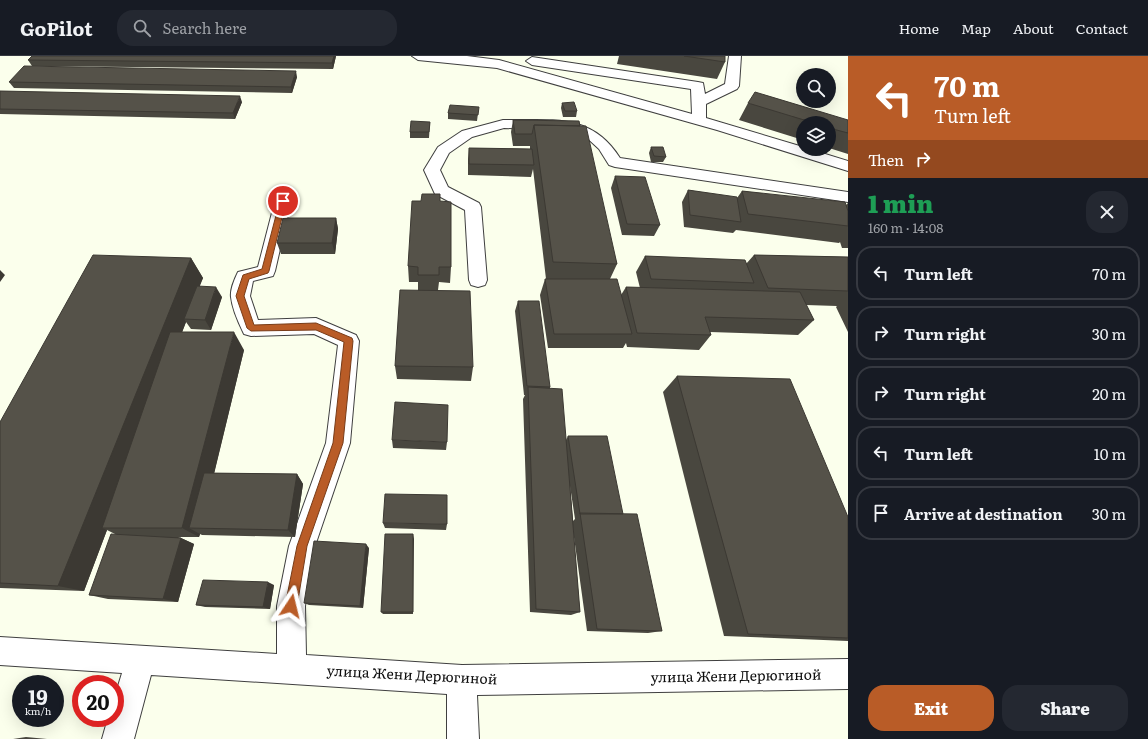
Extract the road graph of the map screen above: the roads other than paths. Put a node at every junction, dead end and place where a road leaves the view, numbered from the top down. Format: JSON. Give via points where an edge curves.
{"nodes":[{"id":1,"x":418,"y":56,"type":"edge"},
{"id":2,"x":506,"y":56,"type":"edge"},
{"id":3,"x":734,"y":56,"type":"edge"},
{"id":4,"x":698,"y":102,"type":"junction"},
{"id":5,"x":699,"y":120,"type":"junction"},
{"id":6,"x":848,"y":166,"type":"edge"},
{"id":7,"x":848,"y":197,"type":"edge"},
{"id":8,"x":283,"y":201,"type":"dead end"},
{"id":9,"x":478,"y":280,"type":"dead end"},
{"id":10,"x":0,"y":651,"type":"edge"},
{"id":11,"x":140,"y":660,"type":"junction"},
{"id":12,"x":291,"y":669,"type":"junction"},
{"id":13,"x":848,"y":674,"type":"edge"},
{"id":14,"x":462,"y":680,"type":"junction"},
{"id":15,"x":118,"y":739,"type":"edge"},
{"id":16,"x":463,"y":739,"type":"edge"}],
"edges":[{"from":1,"to":5,"type":"street","via":[[499,64]]},
{"from":2,"to":4,"type":"street","via":[[698,86]]},
{"from":3,"to":4,"type":"street","via":[[732,86]]},
{"from":4,"to":5,"type":"street"},
{"from":5,"to":6,"type":"street"},
{"from":7,"to":9,"type":"street","via":[[615,162],[605,146],[591,134],[571,126],[503,124],[467,134],[443,150],[432,170],[441,190],[472,207]]},
{"from":8,"to":12,"type":"street","via":[[266,271],[245,277],[240,296],[251,328],[316,326],[349,341],[338,443],[302,546],[291,606]]},
{"from":10,"to":11,"type":"street","name":"улица Жени Дерюгиной"},
{"from":11,"to":12,"type":"street","name":"улица Жени Дерюгиной"},
{"from":11,"to":15,"type":"street"},
{"from":12,"to":14,"type":"street","name":"улица Жени Дерюгиной"},
{"from":13,"to":14,"type":"street","name":"улица Жени Дерюгиной"},
{"from":14,"to":16,"type":"street"}]}
